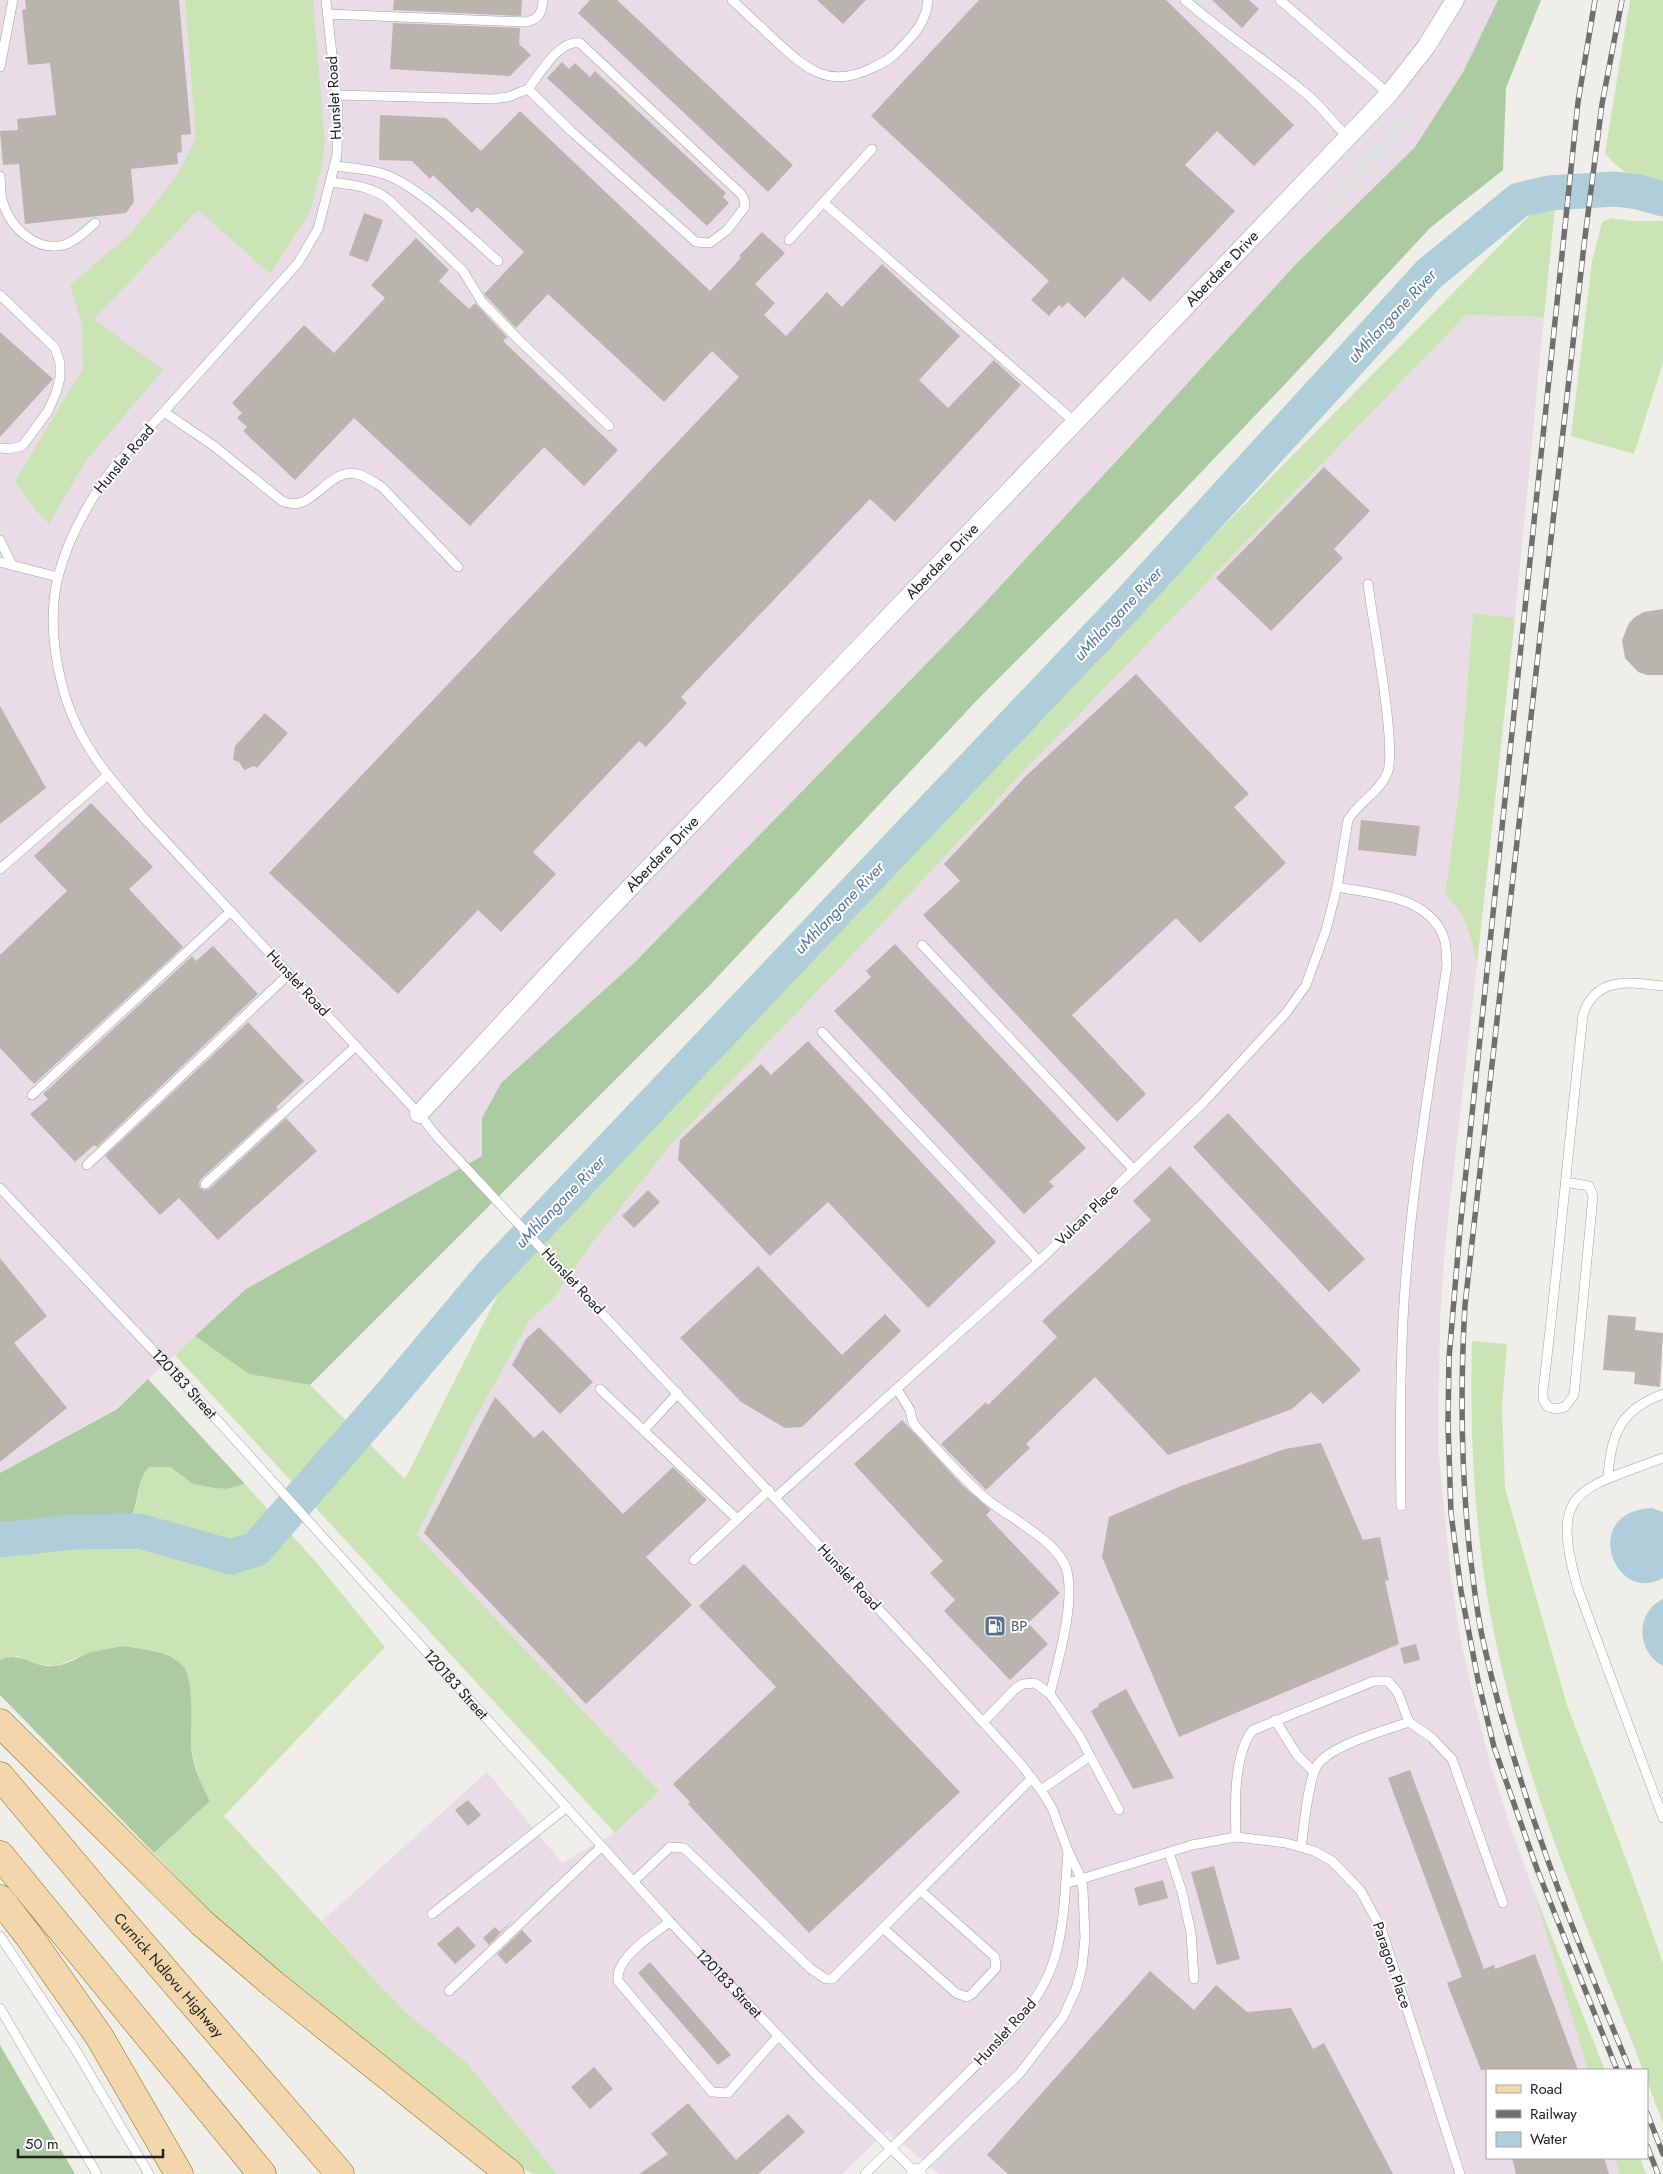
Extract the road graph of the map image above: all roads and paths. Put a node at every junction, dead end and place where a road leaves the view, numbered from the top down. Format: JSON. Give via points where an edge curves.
{"nodes":[{"id":1,"x":13,"y":0,"type":"edge"},
{"id":2,"x":326,"y":0,"type":"edge"},
{"id":3,"x":543,"y":0,"type":"edge"},
{"id":4,"x":732,"y":0,"type":"edge"},
{"id":5,"x":928,"y":0,"type":"edge"},
{"id":6,"x":1185,"y":0,"type":"edge"},
{"id":7,"x":1280,"y":0,"type":"edge"},
{"id":8,"x":1455,"y":0,"type":"edge"},
{"id":9,"x":327,"y":14,"type":"junction"},
{"id":10,"x":0,"y":67,"type":"edge"},
{"id":11,"x":528,"y":89,"type":"junction"},
{"id":12,"x":1389,"y":94,"type":"junction"},
{"id":13,"x":337,"y":95,"type":"junction"},
{"id":14,"x":1347,"y":137,"type":"junction"},
{"id":15,"x":872,"y":149,"type":"dead end"},
{"id":16,"x":334,"y":166,"type":"junction"},
{"id":17,"x":0,"y":176,"type":"edge"},
{"id":18,"x":331,"y":182,"type":"junction"},
{"id":19,"x":1,"y":199,"type":"edge"},
{"id":20,"x":824,"y":203,"type":"junction"},
{"id":21,"x":95,"y":223,"type":"dead end"},
{"id":22,"x":788,"y":240,"type":"dead end"},
{"id":23,"x":498,"y":261,"type":"dead end"},
{"id":24,"x":0,"y":295,"type":"edge"},
{"id":25,"x":164,"y":412,"type":"junction"},
{"id":26,"x":1076,"y":424,"type":"junction"},
{"id":27,"x":609,"y":426,"type":"dead end"},
{"id":28,"x":0,"y":448,"type":"edge"},
{"id":29,"x":0,"y":540,"type":"edge"},
{"id":30,"x":0,"y":562,"type":"edge"},
{"id":31,"x":12,"y":565,"type":"junction"},
{"id":32,"x":458,"y":567,"type":"dead end"},
{"id":33,"x":58,"y":577,"type":"junction"},
{"id":34,"x":1368,"y":584,"type":"dead end"},
{"id":35,"x":108,"y":775,"type":"junction"},
{"id":36,"x":0,"y":869,"type":"edge"},
{"id":37,"x":1337,"y":887,"type":"junction"},
{"id":38,"x":231,"y":911,"type":"junction"},
{"id":39,"x":922,"y":945,"type":"dead end"},
{"id":40,"x":289,"y":974,"type":"junction"},
{"id":41,"x":1663,"y":986,"type":"edge"},
{"id":42,"x":822,"y":1032,"type":"dead end"},
{"id":43,"x":356,"y":1046,"type":"junction"},
{"id":44,"x":32,"y":1095,"type":"dead end"},
{"id":45,"x":419,"y":1114,"type":"junction"},
{"id":46,"x":87,"y":1165,"type":"dead end"},
{"id":47,"x":1134,"y":1170,"type":"junction"},
{"id":48,"x":1565,"y":1182,"type":"junction"},
{"id":49,"x":205,"y":1184,"type":"dead end"},
{"id":50,"x":0,"y":1188,"type":"edge"},
{"id":51,"x":1039,"y":1261,"type":"junction"},
{"id":52,"x":600,"y":1388,"type":"dead end"},
{"id":53,"x":897,"y":1389,"type":"junction"},
{"id":54,"x":678,"y":1393,"type":"junction"},
{"id":55,"x":1663,"y":1394,"type":"edge"},
{"id":56,"x":645,"y":1429,"type":"junction"},
{"id":57,"x":1663,"y":1458,"type":"edge"},
{"id":58,"x":1608,"y":1478,"type":"junction"},
{"id":59,"x":769,"y":1490,"type":"junction"},
{"id":60,"x":776,"y":1497,"type":"junction"},
{"id":61,"x":1401,"y":1506,"type":"dead end"},
{"id":62,"x":737,"y":1519,"type":"junction"},
{"id":63,"x":694,"y":1560,"type":"dead end"},
{"id":64,"x":1050,"y":1694,"type":"junction"},
{"id":65,"x":1275,"y":1720,"type":"junction"},
{"id":66,"x":983,"y":1722,"type":"junction"},
{"id":67,"x":1409,"y":1722,"type":"junction"},
{"id":68,"x":0,"y":1723,"type":"edge"},
{"id":69,"x":1090,"y":1756,"type":"junction"},
{"id":70,"x":1314,"y":1772,"type":"junction"},
{"id":71,"x":0,"y":1776,"type":"edge"},
{"id":72,"x":1032,"y":1778,"type":"junction"},
{"id":73,"x":1041,"y":1790,"type":"junction"},
{"id":74,"x":567,"y":1808,"type":"junction"},
{"id":75,"x":1118,"y":1810,"type":"dead end"},
{"id":76,"x":1663,"y":1818,"type":"edge"},
{"id":77,"x":1236,"y":1837,"type":"junction"},
{"id":78,"x":601,"y":1847,"type":"junction"},
{"id":79,"x":1301,"y":1847,"type":"junction"},
{"id":80,"x":1068,"y":1851,"type":"junction"},
{"id":81,"x":1169,"y":1853,"type":"junction"},
{"id":82,"x":0,"y":1855,"type":"edge"},
{"id":83,"x":1081,"y":1878,"type":"junction"},
{"id":84,"x":634,"y":1881,"type":"junction"},
{"id":85,"x":1065,"y":1884,"type":"junction"},
{"id":86,"x":921,"y":1891,"type":"junction"},
{"id":87,"x":0,"y":1899,"type":"edge"},
{"id":88,"x":1503,"y":1903,"type":"dead end"},
{"id":89,"x":432,"y":1914,"type":"dead end"},
{"id":90,"x":670,"y":1922,"type":"junction"},
{"id":91,"x":884,"y":1929,"type":"junction"},
{"id":92,"x":0,"y":1936,"type":"edge"},
{"id":93,"x":1194,"y":1979,"type":"dead end"},
{"id":94,"x":449,"y":1991,"type":"dead end"},
{"id":95,"x":0,"y":2008,"type":"edge"},
{"id":96,"x":778,"y":2036,"type":"junction"},
{"id":97,"x":892,"y":2148,"type":"junction"},
{"id":98,"x":97,"y":2174,"type":"edge"},
{"id":99,"x":149,"y":2174,"type":"edge"},
{"id":100,"x":179,"y":2174,"type":"edge"},
{"id":101,"x":262,"y":2174,"type":"edge"},
{"id":102,"x":340,"y":2174,"type":"edge"},
{"id":103,"x":510,"y":2174,"type":"edge"},
{"id":104,"x":866,"y":2174,"type":"edge"},
{"id":105,"x":916,"y":2174,"type":"edge"},
{"id":106,"x":1460,"y":2174,"type":"edge"}],
"edges":[{"from":1,"to":10,"type":"lane"},
{"from":2,"to":9,"type":"lane","name":"Hunslet Road"},
{"from":3,"to":9,"type":"lane","via":[[540,16],[525,22]]},
{"from":4,"to":5,"type":"lane","via":[[804,66],[828,76],[845,77],[890,59],[918,28],[926,15]]},
{"from":6,"to":14,"type":"lane","via":[[1305,93]]},
{"from":7,"to":12,"type":"lane"},
{"from":8,"to":12,"type":"street","name":"Aberdare Drive","via":[[1426,47]]},
{"from":9,"to":13,"type":"lane","name":"Hunslet Road"},
{"from":11,"to":11,"type":"lane","via":[[696,242],[710,243],[727,230],[745,206],[741,194],[580,43],[570,43],[558,51]]},
{"from":11,"to":13,"type":"lane","via":[[492,99]]},
{"from":12,"to":14,"type":"street","name":"Aberdare Drive"},
{"from":13,"to":16,"type":"lane","name":"Hunslet Road","via":[[337,156]]},
{"from":14,"to":26,"type":"street","name":"Aberdare Drive"},
{"from":15,"to":20,"type":"lane"},
{"from":16,"to":18,"type":"lane","name":"Hunslet Road"},
{"from":16,"to":23,"type":"lane","via":[[384,174],[397,180]]},
{"from":17,"to":19,"type":"lane"},
{"from":18,"to":25,"type":"lane","name":"Hunslet Road","via":[[318,229],[298,263]]},
{"from":18,"to":27,"type":"lane","via":[[371,189],[389,200],[463,271],[482,302]]},
{"from":19,"to":21,"type":"lane","via":[[25,236],[44,246],[64,245]]},
{"from":20,"to":22,"type":"lane"},
{"from":20,"to":26,"type":"lane"},
{"from":24,"to":28,"type":"lane","via":[[55,348],[60,363],[60,378],[48,411],[22,446]]},
{"from":25,"to":32,"type":"lane","via":[[290,505],[303,502],[340,474],[366,477],[382,487]]},
{"from":25,"to":33,"type":"lane","name":"Hunslet Road","via":[[93,495],[79,521]]},
{"from":26,"to":45,"type":"street","name":"Aberdare Drive","via":[[579,942]]},
{"from":29,"to":31,"type":"lane"},
{"from":30,"to":31,"type":"lane"},
{"from":31,"to":33,"type":"lane"},
{"from":33,"to":35,"type":"lane","name":"Hunslet Road","via":[[54,651],[65,697],[82,736]]},
{"from":34,"to":37,"type":"lane","name":"Vulcan Place","via":[[1387,717],[1390,764],[1386,777],[1348,820]]},
{"from":35,"to":36,"type":"lane"},
{"from":35,"to":38,"type":"lane","name":"Hunslet Road"},
{"from":37,"to":47,"type":"lane","name":"Vulcan Place","via":[[1306,985],[1286,1013],[1203,1103]]},
{"from":37,"to":61,"type":"lane","via":[[1392,897],[1422,910],[1436,922],[1444,940],[1447,966],[1412,1210],[1403,1318]]},
{"from":38,"to":40,"type":"lane","name":"Hunslet Road"},
{"from":38,"to":44,"type":"lane"},
{"from":39,"to":47,"type":"lane"},
{"from":40,"to":43,"type":"lane","name":"Hunslet Road"},
{"from":40,"to":46,"type":"lane"},
{"from":41,"to":48,"type":"lane","via":[[1619,983],[1600,990],[1588,1002],[1583,1015]]},
{"from":42,"to":51,"type":"lane"},
{"from":43,"to":45,"type":"lane","name":"Hunslet Road"},
{"from":43,"to":49,"type":"lane"},
{"from":45,"to":54,"type":"lane","name":"Hunslet Road"},
{"from":47,"to":51,"type":"lane","name":"Vulcan Place"},
{"from":48,"to":48,"type":"lane","via":[[1589,1186],[1593,1196],[1574,1395],[1566,1407],[1556,1409],[1548,1407],[1543,1391]]},
{"from":50,"to":74,"type":"lane","name":"120183 Street","via":[[243,1449]]},
{"from":51,"to":53,"type":"lane","name":"Vulcan Place"},
{"from":52,"to":56,"type":"lane"},
{"from":53,"to":60,"type":"lane","name":"Vulcan Place"},
{"from":53,"to":64,"type":"lane","via":[[910,1410],[912,1423],[985,1498],[1018,1520],[1058,1554],[1067,1568],[1070,1598]]},
{"from":54,"to":56,"type":"lane"},
{"from":54,"to":59,"type":"lane","name":"Hunslet Road"},
{"from":55,"to":58,"type":"lane","via":[[1636,1408],[1616,1430]]},
{"from":56,"to":62,"type":"lane"},
{"from":57,"to":58,"type":"lane"},
{"from":58,"to":76,"type":"lane","via":[[1584,1491],[1568,1513],[1568,1554]]},
{"from":59,"to":60,"type":"lane","name":"Hunslet Road"},
{"from":59,"to":62,"type":"lane"},
{"from":60,"to":66,"type":"lane","name":"Hunslet Road"},
{"from":62,"to":63,"type":"lane"},
{"from":64,"to":66,"type":"lane","via":[[1035,1683],[1023,1684]]},
{"from":64,"to":69,"type":"lane"},
{"from":65,"to":67,"type":"lane","via":[[1382,1680],[1392,1684],[1398,1693]]},
{"from":65,"to":70,"type":"lane","via":[[1297,1755]]},
{"from":65,"to":77,"type":"lane","via":[[1252,1730],[1244,1746],[1236,1792]]},
{"from":66,"to":72,"type":"lane","name":"Hunslet Road"},
{"from":67,"to":70,"type":"lane","via":[[1341,1748],[1323,1759]]},
{"from":67,"to":88,"type":"lane","via":[[1432,1738],[1452,1760]]},
{"from":68,"to":103,"type":"main road","via":[[202,1923]]},
{"from":69,"to":73,"type":"lane"},
{"from":69,"to":75,"type":"lane"},
{"from":70,"to":79,"type":"lane"},
{"from":71,"to":102,"type":"main road","name":"Curnick Ndlovu Highway"},
{"from":72,"to":73,"type":"lane","name":"Hunslet Road"},
{"from":72,"to":86,"type":"lane"},
{"from":73,"to":80,"type":"lane","name":"Hunslet Road","via":[[1052,1808]]},
{"from":74,"to":78,"type":"lane","name":"120183 Street"},
{"from":74,"to":89,"type":"lane"},
{"from":77,"to":79,"type":"lane","name":"Paragon Place"},
{"from":77,"to":81,"type":"lane","name":"Paragon Place"},
{"from":78,"to":84,"type":"lane","name":"120183 Street"},
{"from":78,"to":94,"type":"lane"},
{"from":79,"to":106,"type":"lane","name":"Paragon Place","via":[[1332,1861],[1360,1890],[1378,1921]]},
{"from":80,"to":83,"type":"lane","name":"Hunslet Road"},
{"from":80,"to":85,"type":"lane","name":"Hunslet Road"},
{"from":81,"to":83,"type":"lane","name":"Paragon Place"},
{"from":81,"to":93,"type":"lane","via":[[1191,1934]]},
{"from":82,"to":101,"type":"main road"},
{"from":83,"to":85,"type":"lane","name":"Paragon Place"},
{"from":83,"to":105,"type":"lane","name":"Hunslet Road","via":[[1085,1906],[1084,1952],[1076,1989],[1063,2017],[1020,2073]]},
{"from":84,"to":90,"type":"lane","name":"120183 Street"},
{"from":84,"to":91,"type":"lane","via":[[670,1848],[684,1848],[811,1969],[826,1979],[838,1974]]},
{"from":85,"to":97,"type":"lane","name":"Hunslet Road","via":[[1062,1928],[1042,1989],[1000,2040]]},
{"from":86,"to":91,"type":"lane"},
{"from":86,"to":91,"type":"lane","via":[[996,1957],[996,1968],[972,1994],[967,1997],[956,1993]]},
{"from":87,"to":100,"type":"main road","via":[[99,2036]]},
{"from":90,"to":96,"type":"lane","name":"120183 Street"},
{"from":90,"to":96,"type":"lane","via":[[624,1961],[619,1968],[618,1981],[712,2092],[728,2093]]},
{"from":92,"to":99,"type":"lane","via":[[75,2049]]},
{"from":95,"to":98,"type":"lane"},
{"from":96,"to":97,"type":"lane","name":"120183 Street"},
{"from":97,"to":104,"type":"lane","name":"Hunslet Road"},
{"from":97,"to":105,"type":"lane","name":"120183 Street"}]}
